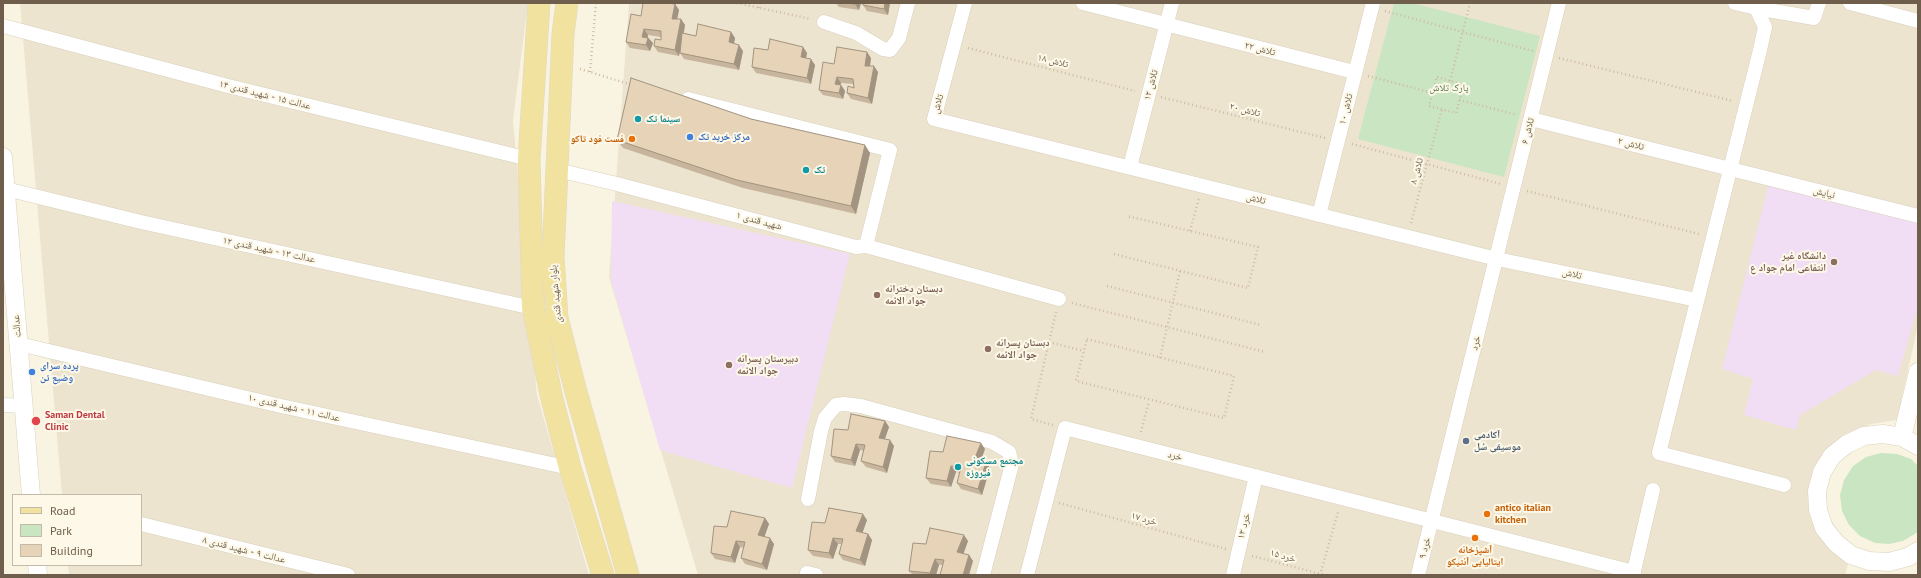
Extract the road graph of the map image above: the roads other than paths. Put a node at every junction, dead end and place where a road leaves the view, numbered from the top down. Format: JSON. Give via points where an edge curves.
{"nodes":[{"id":1,"x":538,"y":3,"type":"edge"},
{"id":2,"x":566,"y":3,"type":"edge"},
{"id":3,"x":908,"y":3,"type":"edge"},
{"id":4,"x":966,"y":3,"type":"edge"},
{"id":5,"x":1083,"y":3,"type":"edge"},
{"id":6,"x":1172,"y":3,"type":"edge"},
{"id":7,"x":1373,"y":3,"type":"edge"},
{"id":8,"x":1559,"y":3,"type":"edge"},
{"id":9,"x":1735,"y":3,"type":"edge"},
{"id":10,"x":1819,"y":3,"type":"edge"},
{"id":11,"x":1850,"y":3,"type":"edge"},
{"id":12,"x":1756,"y":8,"type":"junction"},
{"id":13,"x":1918,"y":21,"type":"edge"},
{"id":14,"x":824,"y":22,"type":"road end"},
{"id":15,"x":1166,"y":25,"type":"junction"},
{"id":16,"x":3,"y":26,"type":"edge"},
{"id":17,"x":1354,"y":72,"type":"junction"},
{"id":18,"x":675,"y":96,"type":"edge"},
{"id":19,"x":1531,"y":119,"type":"junction"},
{"id":20,"x":3,"y":157,"type":"edge"},
{"id":21,"x":529,"y":159,"type":"junction"},
{"id":22,"x":1130,"y":168,"type":"junction"},
{"id":23,"x":557,"y":170,"type":"junction"},
{"id":24,"x":1730,"y":170,"type":"junction"},
{"id":25,"x":6,"y":190,"type":"junction"},
{"id":26,"x":1320,"y":215,"type":"junction"},
{"id":27,"x":1918,"y":216,"type":"edge"},
{"id":28,"x":866,"y":246,"type":"junction"},
{"id":29,"x":1497,"y":259,"type":"junction"},
{"id":30,"x":1059,"y":299,"type":"road end"},
{"id":31,"x":1697,"y":300,"type":"junction"},
{"id":32,"x":533,"y":308,"type":"junction"},
{"id":33,"x":19,"y":344,"type":"junction"},
{"id":34,"x":1918,"y":372,"type":"edge"},
{"id":35,"x":3,"y":405,"type":"edge"},
{"id":36,"x":24,"y":406,"type":"junction"},
{"id":37,"x":1902,"y":438,"type":"junction"},
{"id":38,"x":1918,"y":446,"type":"edge"},
{"id":39,"x":570,"y":468,"type":"junction"},
{"id":40,"x":1256,"y":476,"type":"junction"},
{"id":41,"x":1784,"y":485,"type":"dead end"},
{"id":42,"x":1653,"y":490,"type":"dead end"},
{"id":43,"x":31,"y":494,"type":"edge"},
{"id":44,"x":808,"y":499,"type":"dead end"},
{"id":45,"x":612,"y":518,"type":"junction"},
{"id":46,"x":1432,"y":521,"type":"junction"},
{"id":47,"x":142,"y":524,"type":"edge"},
{"id":48,"x":587,"y":524,"type":"junction"},
{"id":49,"x":1918,"y":551,"type":"edge"},
{"id":50,"x":626,"y":567,"type":"edge"},
{"id":51,"x":1867,"y":568,"type":"edge"},
{"id":52,"x":603,"y":574,"type":"edge"},
{"id":53,"x":1634,"y":574,"type":"edge"},
{"id":54,"x":348,"y":575,"type":"edge"},
{"id":55,"x":983,"y":575,"type":"edge"},
{"id":56,"x":1027,"y":575,"type":"edge"},
{"id":57,"x":1232,"y":575,"type":"edge"},
{"id":58,"x":1418,"y":575,"type":"edge"}],
"edges":[{"from":1,"to":21,"type":"main road"},
{"from":2,"to":23,"type":"main road","name":"بلوار شهید قندی"},
{"from":3,"to":14,"type":"street","via":[[899,38],[890,50],[883,49],[856,33]]},
{"from":4,"to":22,"type":"street","name":"تلاش","via":[[934,119]]},
{"from":5,"to":15,"type":"street","name":"تلاش ۲۲"},
{"from":6,"to":15,"type":"street","name":"تلاش ۱۲"},
{"from":7,"to":17,"type":"street","name":"تلاش ۱۰"},
{"from":8,"to":19,"type":"street","name":"تلاش ۶"},
{"from":9,"to":12,"type":"street"},
{"from":10,"to":12,"type":"street","via":[[1814,18]]},
{"from":11,"to":13,"type":"street"},
{"from":12,"to":24,"type":"street","via":[[1765,27]]},
{"from":15,"to":17,"type":"street","name":"تلاش ۲۲"},
{"from":15,"to":22,"type":"street","name":"تلاش ۱۲"},
{"from":16,"to":21,"type":"street","name":"عدالت ۱۵ - شهید قندی ۱۴","via":[[228,86]]},
{"from":17,"to":26,"type":"street","name":"تلاش ۱۰"},
{"from":18,"to":28,"type":"street","via":[[890,150]]},
{"from":19,"to":24,"type":"street","name":"تلاش ۲"},
{"from":19,"to":29,"type":"street","name":"تلاش ۶"},
{"from":20,"to":25,"type":"street","name":"عدالت"},
{"from":21,"to":32,"type":"main road"},
{"from":22,"to":26,"type":"street","name":"تلاش"},
{"from":23,"to":28,"type":"street","name":"شهيد قندی ۱","via":[[856,247]]},
{"from":23,"to":45,"type":"main road","name":"بلوار شهید قندی","via":[[553,257],[557,318]]},
{"from":24,"to":27,"type":"street","name":"نیایش"},
{"from":24,"to":31,"type":"street"},
{"from":25,"to":32,"type":"street","name":"عدالت ۱۳ - شهید قندی ۱۲"},
{"from":25,"to":33,"type":"street","name":"عدالت"},
{"from":26,"to":29,"type":"street","name":"تلاش"},
{"from":28,"to":30,"type":"street","name":"شهيد قندی ۱"},
{"from":29,"to":31,"type":"street","name":"تلاش"},
{"from":29,"to":46,"type":"street","name":"خرد"},
{"from":31,"to":41,"type":"street","via":[[1659,453]]},
{"from":32,"to":39,"type":"main road"},
{"from":33,"to":36,"type":"street","name":"عدالت"},
{"from":33,"to":39,"type":"street","name":"عدالت ۱۱ - شهید قندی ۱۰","via":[[281,406]]},
{"from":34,"to":37,"type":"street"},
{"from":35,"to":36,"type":"street"},
{"from":36,"to":43,"type":"street","name":"عدالت"},
{"from":37,"to":38,"type":"street"},
{"from":37,"to":51,"type":"street","via":[[1883,434],[1864,436],[1847,444],[1832,456],[1822,472],[1817,491],[1818,510],[1824,528],[1836,543]]},
{"from":39,"to":48,"type":"main road"},
{"from":40,"to":46,"type":"street","name":"خرد"},
{"from":40,"to":56,"type":"street","name":"خرد","via":[[1065,428]]},
{"from":40,"to":57,"type":"street","name":"خرد ۱۳"},
{"from":42,"to":53,"type":"street"},
{"from":44,"to":55,"type":"street","via":[[821,431],[825,418],[836,405],[861,406],[992,442],[1009,452],[1012,464]]},
{"from":45,"to":48,"type":"main road","via":[[605,529],[592,529]]},
{"from":45,"to":50,"type":"main road","name":"بلوار شهید قندی"},
{"from":46,"to":53,"type":"street","name":"خرد"},
{"from":46,"to":58,"type":"street","name":"خرد ۹"},
{"from":47,"to":54,"type":"street","name":"عدالت ۹ - شهید قندی ۸"},
{"from":48,"to":52,"type":"main road"},
{"from":49,"to":51,"type":"street","via":[[1908,557]]},
{"from":50,"to":52,"type":"main road","via":[[618,556],[611,557],[602,567]]}]}
